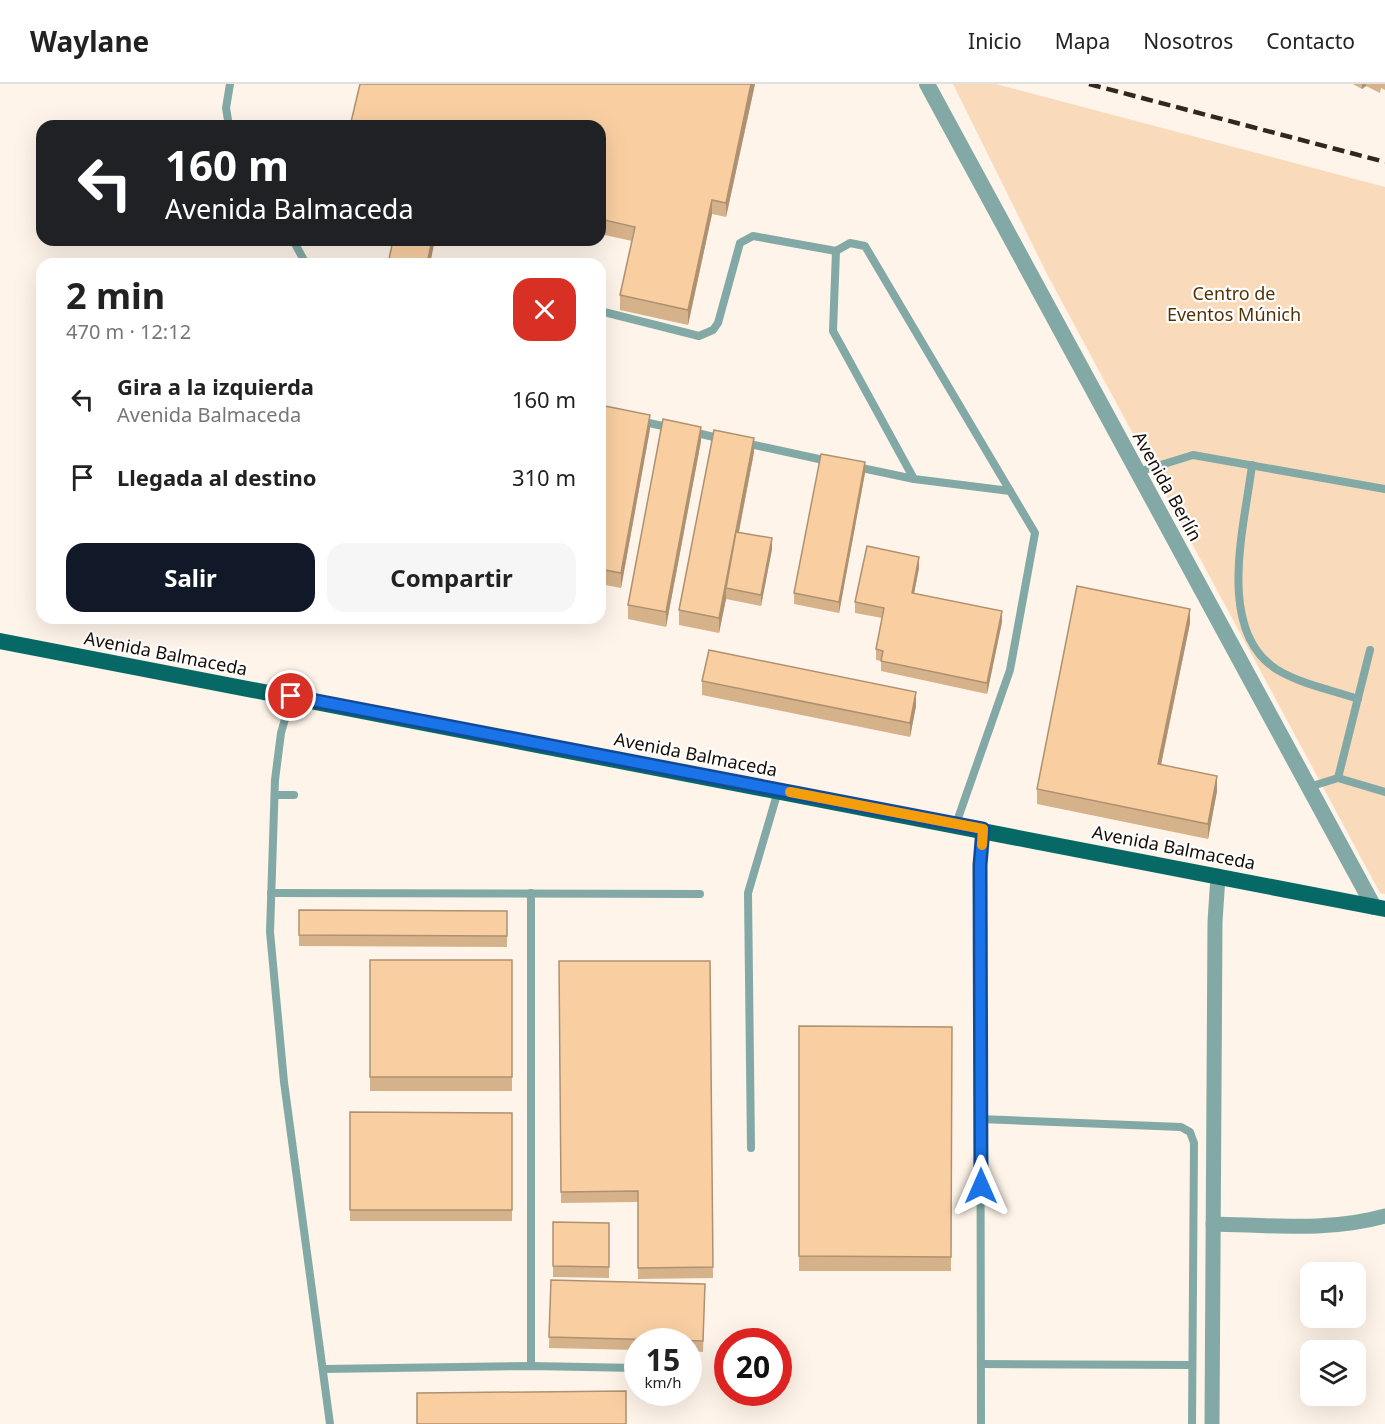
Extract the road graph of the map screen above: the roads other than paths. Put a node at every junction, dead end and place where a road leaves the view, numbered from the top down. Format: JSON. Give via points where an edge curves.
{"nodes":[{"id":1,"x":230,"y":84,"type":"edge"},
{"id":2,"x":927,"y":84,"type":"edge"},
{"id":3,"x":228,"y":120,"type":"edge"},
{"id":4,"x":836,"y":251,"type":"junction"},
{"id":5,"x":606,"y":313,"type":"edge"},
{"id":6,"x":635,"y":420,"type":"edge"},
{"id":7,"x":728,"y":440,"type":"edge"},
{"id":8,"x":739,"y":442,"type":"edge"},
{"id":9,"x":832,"y":462,"type":"edge"},
{"id":10,"x":844,"y":464,"type":"edge"},
{"id":11,"x":1252,"y":465,"type":"junction"},
{"id":12,"x":1138,"y":472,"type":"junction"},
{"id":13,"x":914,"y":479,"type":"junction"},
{"id":14,"x":1385,"y":489,"type":"edge"},
{"id":15,"x":1010,"y":491,"type":"junction"},
{"id":16,"x":0,"y":640,"type":"edge"},
{"id":17,"x":1370,"y":650,"type":"dead end"},
{"id":18,"x":291,"y":696,"type":"junction"},
{"id":19,"x":1358,"y":699,"type":"junction"},
{"id":20,"x":1338,"y":778,"type":"junction"},
{"id":21,"x":1309,"y":787,"type":"junction"},
{"id":22,"x":778,"y":790,"type":"junction"},
{"id":23,"x":1385,"y":792,"type":"edge"},
{"id":24,"x":275,"y":795,"type":"junction"},
{"id":25,"x":294,"y":795,"type":"dead end"},
{"id":26,"x":956,"y":824,"type":"junction"},
{"id":27,"x":983,"y":829,"type":"junction"},
{"id":28,"x":1218,"y":876,"type":"junction"},
{"id":29,"x":531,"y":892,"type":"junction"},
{"id":30,"x":271,"y":893,"type":"junction"},
{"id":31,"x":700,"y":894,"type":"dead end"},
{"id":32,"x":1380,"y":908,"type":"edge"},
{"id":33,"x":980,"y":1119,"type":"junction"},
{"id":34,"x":751,"y":1148,"type":"dead end"},
{"id":35,"x":1385,"y":1216,"type":"edge"},
{"id":36,"x":1213,"y":1224,"type":"junction"},
{"id":37,"x":982,"y":1364,"type":"junction"},
{"id":38,"x":1191,"y":1365,"type":"junction"},
{"id":39,"x":531,"y":1366,"type":"junction"},
{"id":40,"x":624,"y":1368,"type":"edge"},
{"id":41,"x":324,"y":1369,"type":"junction"},
{"id":42,"x":330,"y":1424,"type":"edge"},
{"id":43,"x":981,"y":1424,"type":"edge"},
{"id":44,"x":1192,"y":1424,"type":"edge"},
{"id":45,"x":1212,"y":1424,"type":"edge"}],
"edges":[{"from":1,"to":3,"type":"lane"},
{"from":2,"to":12,"type":"street","name":"Avenida Berlín"},
{"from":4,"to":5,"type":"lane","via":[[753,236],[740,243],[718,324],[699,336]]},
{"from":4,"to":13,"type":"lane","via":[[833,331]]},
{"from":4,"to":15,"type":"lane","via":[[849,243],[865,246]]},
{"from":6,"to":7,"type":"lane"},
{"from":8,"to":9,"type":"lane"},
{"from":10,"to":13,"type":"lane"},
{"from":11,"to":12,"type":"lane","via":[[1193,455]]},
{"from":11,"to":14,"type":"lane"},
{"from":11,"to":19,"type":"lane","via":[[1238,586],[1243,621],[1252,642],[1276,669]]},
{"from":12,"to":21,"type":"street","name":"Avenida Berlín"},
{"from":13,"to":15,"type":"lane"},
{"from":15,"to":26,"type":"lane","via":[[1035,533],[1035,546],[1010,670]]},
{"from":16,"to":18,"type":"main road","name":"Avenida Balmaceda"},
{"from":17,"to":19,"type":"lane"},
{"from":18,"to":22,"type":"main road","name":"Avenida Balmaceda"},
{"from":18,"to":24,"type":"lane","via":[[281,733]]},
{"from":19,"to":20,"type":"lane"},
{"from":20,"to":21,"type":"lane"},
{"from":20,"to":23,"type":"lane"},
{"from":21,"to":32,"type":"street","name":"Avenida Berlín"},
{"from":22,"to":26,"type":"main road","name":"Avenida Balmaceda"},
{"from":22,"to":34,"type":"lane","via":[[748,893]]},
{"from":24,"to":25,"type":"lane"},
{"from":24,"to":30,"type":"lane"},
{"from":26,"to":27,"type":"main road","name":"Avenida Balmaceda"},
{"from":27,"to":28,"type":"main road","name":"Avenida Balmaceda"},
{"from":27,"to":33,"type":"lane"},
{"from":28,"to":32,"type":"main road","name":"Avenida Balmaceda"},
{"from":28,"to":36,"type":"street"},
{"from":29,"to":30,"type":"lane"},
{"from":29,"to":31,"type":"lane"},
{"from":29,"to":39,"type":"lane"},
{"from":30,"to":41,"type":"lane","via":[[270,932],[284,1082]]},
{"from":33,"to":37,"type":"lane"},
{"from":33,"to":38,"type":"lane","via":[[1181,1127],[1190,1132],[1194,1143]]},
{"from":35,"to":36,"type":"street","via":[[1327,1225]]},
{"from":36,"to":45,"type":"street"},
{"from":37,"to":38,"type":"lane"},
{"from":37,"to":43,"type":"lane"},
{"from":38,"to":44,"type":"lane"},
{"from":39,"to":40,"type":"lane"},
{"from":39,"to":41,"type":"lane"},
{"from":41,"to":42,"type":"lane"}]}
